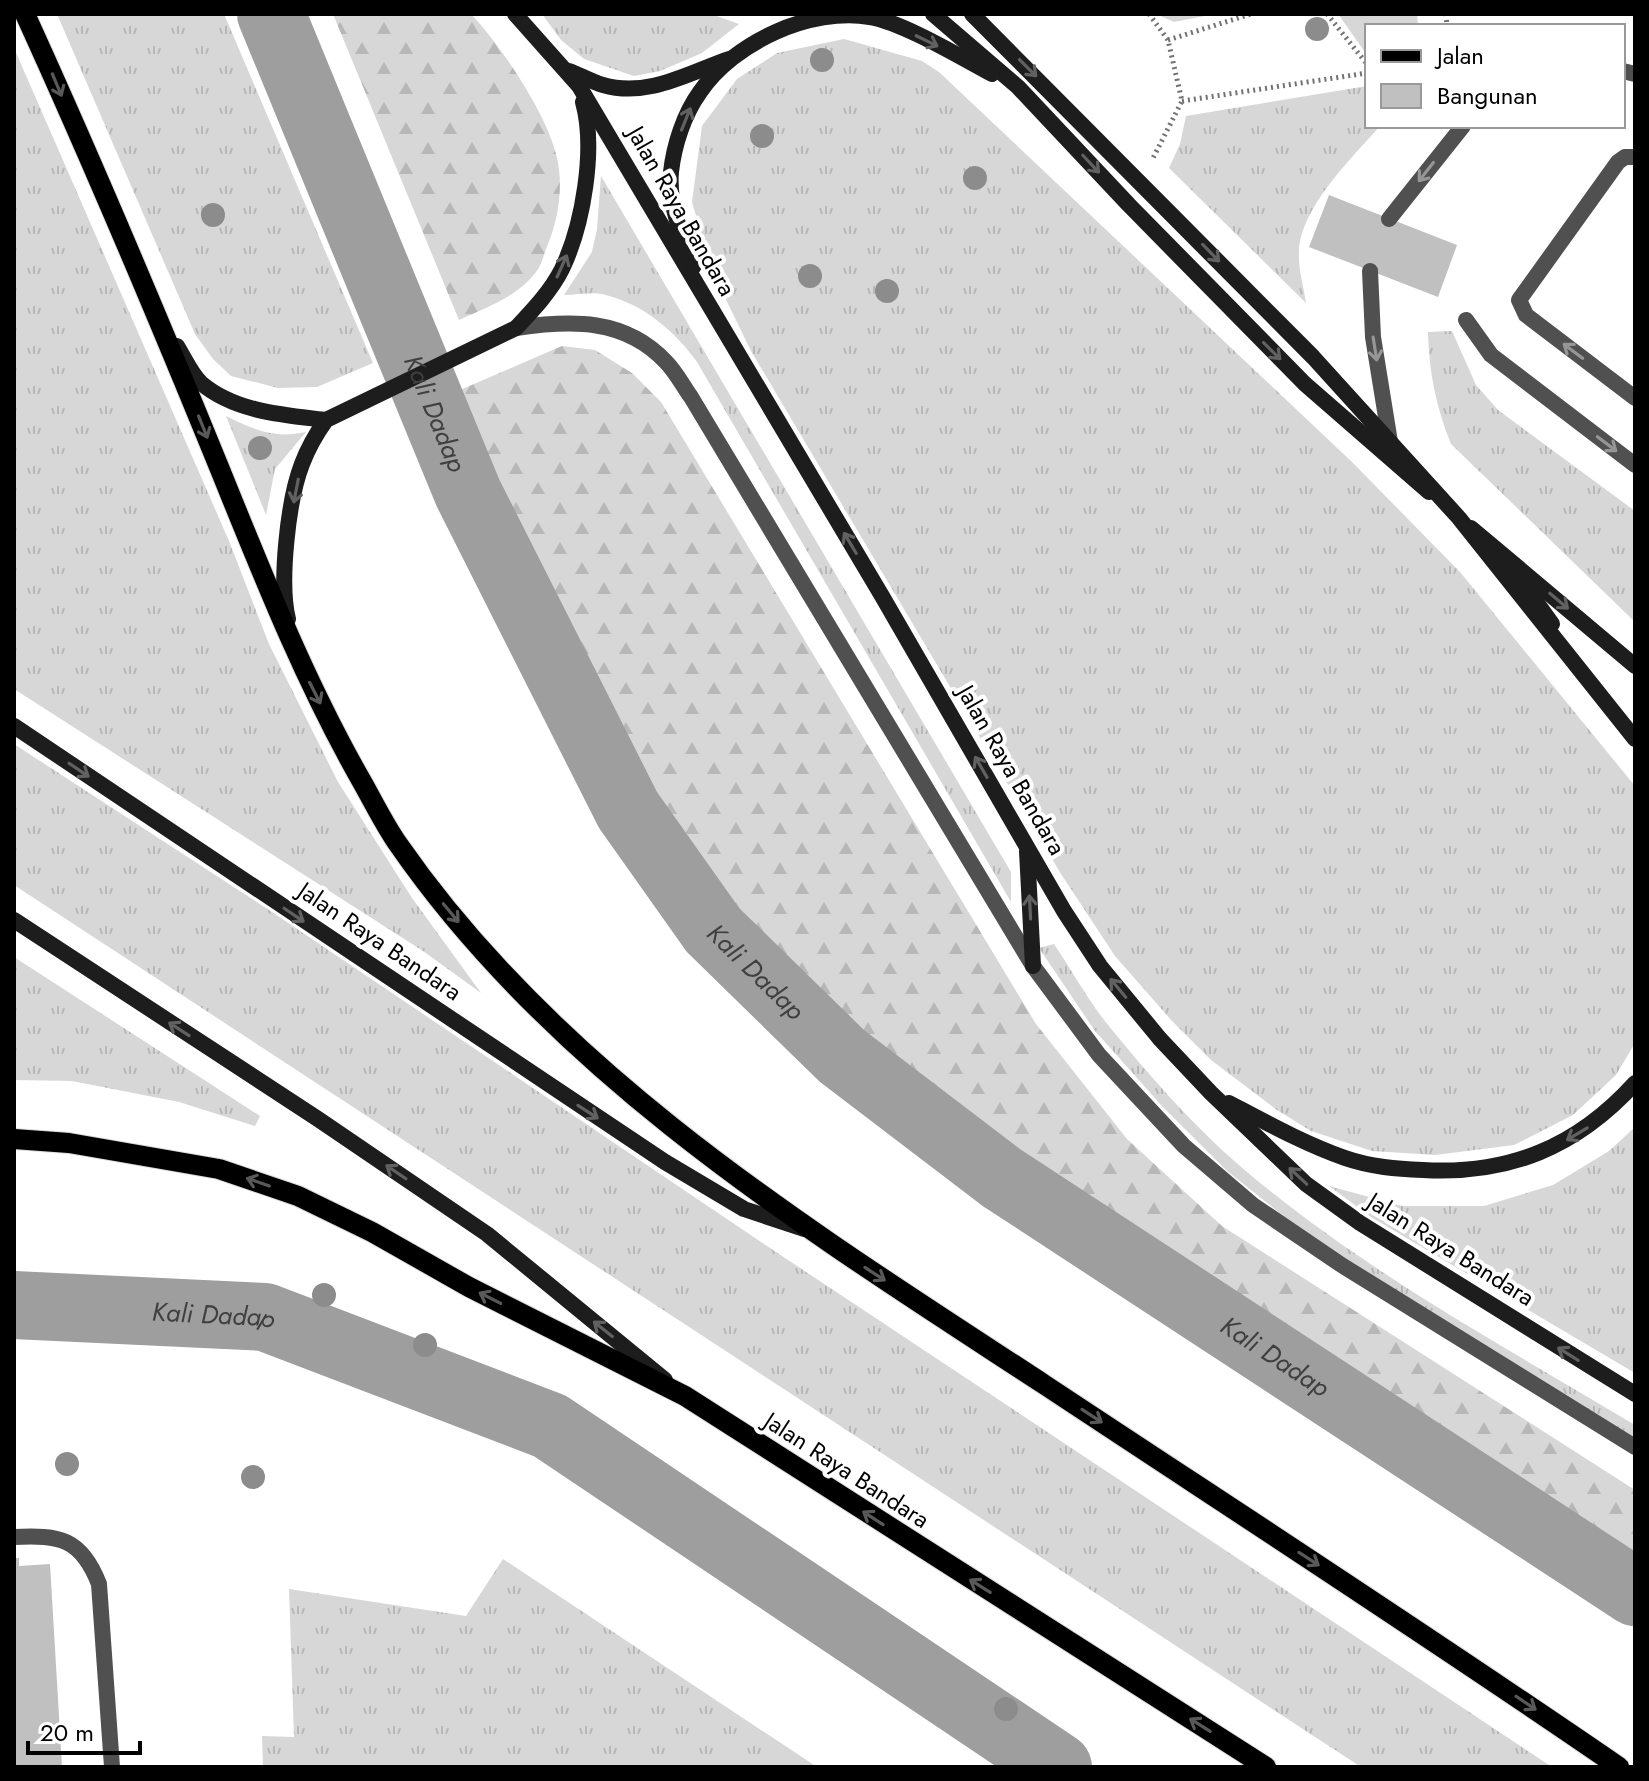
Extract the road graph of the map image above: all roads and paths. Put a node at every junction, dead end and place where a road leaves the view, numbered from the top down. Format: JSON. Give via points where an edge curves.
{"nodes":[{"id":1,"x":25,"y":14,"type":"edge"},
{"id":2,"x":515,"y":14,"type":"edge"},
{"id":3,"x":836,"y":14,"type":"edge"},
{"id":4,"x":933,"y":14,"type":"edge"},
{"id":5,"x":972,"y":14,"type":"edge"},
{"id":6,"x":1149,"y":14,"type":"edge"},
{"id":7,"x":1251,"y":14,"type":"edge"},
{"id":8,"x":1327,"y":14,"type":"edge"},
{"id":9,"x":1168,"y":40,"type":"junction"},
{"id":10,"x":733,"y":58,"type":"junction"},
{"id":11,"x":1365,"y":62,"type":"edge"},
{"id":12,"x":560,"y":67,"type":"junction"},
{"id":13,"x":1365,"y":73,"type":"edge"},
{"id":14,"x":579,"y":86,"type":"junction"},
{"id":15,"x":1018,"y":87,"type":"junction"},
{"id":16,"x":1182,"y":101,"type":"junction"},
{"id":17,"x":1461,"y":128,"type":"edge"},
{"id":18,"x":1635,"y":157,"type":"edge"},
{"id":19,"x":1129,"y":205,"type":"junction"},
{"id":20,"x":1389,"y":219,"type":"dead end"},
{"id":21,"x":1370,"y":271,"type":"dead end"},
{"id":22,"x":153,"y":307,"type":"junction"},
{"id":23,"x":1466,"y":320,"type":"dead end"},
{"id":24,"x":720,"y":326,"type":"junction"},
{"id":25,"x":516,"y":328,"type":"junction"},
{"id":26,"x":1635,"y":398,"type":"edge"},
{"id":27,"x":334,"y":417,"type":"junction"},
{"id":28,"x":1393,"y":463,"type":"junction"},
{"id":29,"x":1635,"y":465,"type":"edge"},
{"id":30,"x":1499,"y":551,"type":"junction"},
{"id":31,"x":296,"y":656,"type":"junction"},
{"id":32,"x":1635,"y":666,"type":"edge"},
{"id":33,"x":14,"y":726,"type":"edge"},
{"id":34,"x":1635,"y":741,"type":"edge"},
{"id":35,"x":1027,"y":848,"type":"junction"},
{"id":36,"x":14,"y":920,"type":"edge"},
{"id":37,"x":1033,"y":966,"type":"junction"},
{"id":38,"x":1635,"y":1083,"type":"edge"},
{"id":39,"x":1211,"y":1093,"type":"junction"},
{"id":40,"x":14,"y":1139,"type":"edge"},
{"id":41,"x":809,"y":1231,"type":"junction"},
{"id":42,"x":1635,"y":1394,"type":"edge"},
{"id":43,"x":685,"y":1396,"type":"junction"},
{"id":44,"x":1635,"y":1447,"type":"edge"},
{"id":45,"x":14,"y":1537,"type":"edge"},
{"id":46,"x":112,"y":1767,"type":"edge"},
{"id":47,"x":1266,"y":1767,"type":"edge"},
{"id":48,"x":1619,"y":1767,"type":"edge"}],
"edges":[{"from":1,"to":22,"type":"main road","name":"Jalan Raya Bandara","one_way":true},
{"from":2,"to":12,"type":"street","name":"Jalan Raya Bandara"},
{"from":3,"to":10,"type":"street","via":[[793,24]]},
{"from":3,"to":15,"type":"street","one_way":true,"via":[[873,17]]},
{"from":4,"to":15,"type":"street"},
{"from":5,"to":34,"type":"street","one_way":true,"bridge":true,"via":[[1313,357],[1459,518]]},
{"from":6,"to":9,"type":"path"},
{"from":7,"to":9,"type":"path"},
{"from":8,"to":11,"type":"path"},
{"from":9,"to":16,"type":"path"},
{"from":10,"to":12,"type":"street","via":[[643,89],[602,85]]},
{"from":24,"to":10,"type":"street","one_way":true,"via":[[683,239],[671,195],[671,170],[690,108]]},
{"from":12,"to":14,"type":"street","name":"Jalan Raya Bandara"},
{"from":13,"to":16,"type":"path"},
{"from":14,"to":24,"type":"street","name":"Jalan Raya Bandara"},
{"from":25,"to":14,"type":"street","one_way":true,"via":[[562,269],[581,210],[588,128]]},
{"from":15,"to":19,"type":"street","one_way":true},
{"from":16,"to":19,"type":"path"},
{"from":17,"to":20,"type":"lane","one_way":true},
{"from":26,"to":18,"type":"lane","one_way":true,"via":[[1526,315],[1519,300],[1618,162]]},
{"from":19,"to":28,"type":"street","one_way":true,"via":[[1305,384]]},
{"from":21,"to":28,"type":"lane","one_way":true,"via":[[1373,337]]},
{"from":22,"to":27,"type":"street","via":[[199,382],[251,409]]},
{"from":22,"to":31,"type":"main road","name":"Jalan Raya Bandara","one_way":true},
{"from":23,"to":29,"type":"lane","one_way":true,"via":[[1491,355]]},
{"from":35,"to":24,"type":"street","name":"Jalan Raya Bandara","one_way":true},
{"from":25,"to":27,"type":"street"},
{"from":25,"to":37,"type":"lane","via":[[560,322],[614,329],[638,338],[667,362]]},
{"from":27,"to":31,"type":"street","one_way":true,"via":[[313,439],[301,466],[282,576]]},
{"from":28,"to":30,"type":"street"},
{"from":30,"to":32,"type":"street","one_way":true},
{"from":30,"to":34,"type":"street"},
{"from":31,"to":41,"type":"main road","name":"Jalan Raya Bandara","one_way":true,"via":[[395,839],[449,911],[591,1058]]},
{"from":33,"to":41,"type":"street","name":"Jalan Raya Bandara","one_way":true,"via":[[665,1162],[744,1209]]},
{"from":37,"to":35,"type":"street","one_way":true},
{"from":39,"to":35,"type":"street","name":"Jalan Raya Bandara","one_way":true,"via":[[1100,966]]},
{"from":43,"to":36,"type":"street","name":"Jalan Raya Bandara","one_way":true,"via":[[487,1234]]},
{"from":37,"to":44,"type":"lane","via":[[1099,1055],[1184,1146],[1253,1205]]},
{"from":38,"to":39,"type":"street","one_way":true,"via":[[1591,1125],[1556,1146],[1480,1170],[1442,1171],[1388,1169],[1346,1158]]},
{"from":42,"to":39,"type":"street","name":"Jalan Raya Bandara","one_way":true,"via":[[1360,1223],[1306,1184]]},
{"from":43,"to":40,"type":"main road","name":"Jalan Raya Bandara","one_way":true,"via":[[298,1196],[219,1169],[69,1143]]},
{"from":41,"to":48,"type":"main road","name":"Jalan Raya Bandara","one_way":true},
{"from":47,"to":43,"type":"main road","name":"Jalan Raya Bandara","one_way":true},
{"from":45,"to":46,"type":"lane","via":[[59,1538],[73,1545],[93,1569],[99,1584]]}]}
